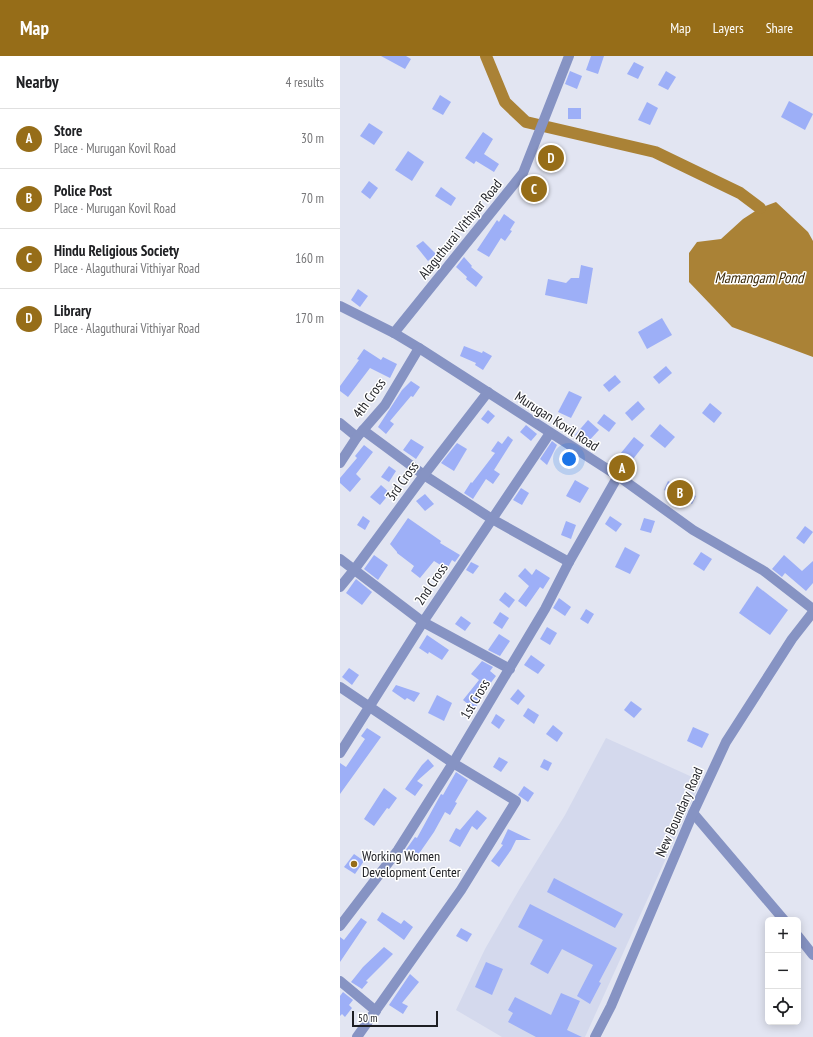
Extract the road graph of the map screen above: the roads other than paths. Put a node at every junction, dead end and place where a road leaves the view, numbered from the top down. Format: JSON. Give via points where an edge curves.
{"nodes":[{"id":1,"x":569,"y":56,"type":"edge"},
{"id":2,"x":340,"y":306,"type":"edge"},
{"id":3,"x":394,"y":333,"type":"junction"},
{"id":4,"x":419,"y":348,"type":"junction"},
{"id":5,"x":488,"y":392,"type":"junction"},
{"id":6,"x":340,"y":423,"type":"edge"},
{"id":7,"x":550,"y":433,"type":"junction"},
{"id":8,"x":360,"y":434,"type":"junction"},
{"id":9,"x":340,"y":463,"type":"edge"},
{"id":10,"x":424,"y":475,"type":"junction"},
{"id":11,"x":618,"y":476,"type":"junction"},
{"id":12,"x":492,"y":519,"type":"junction"},
{"id":13,"x":340,"y":559,"type":"edge"},
{"id":14,"x":569,"y":562,"type":"junction"},
{"id":15,"x":354,"y":570,"type":"junction"},
{"id":16,"x":340,"y":587,"type":"edge"},
{"id":17,"x":813,"y":609,"type":"edge"},
{"id":18,"x":813,"y":612,"type":"edge"},
{"id":19,"x":423,"y":622,"type":"junction"},
{"id":20,"x":510,"y":669,"type":"junction"},
{"id":21,"x":340,"y":687,"type":"edge"},
{"id":22,"x":370,"y":707,"type":"junction"},
{"id":23,"x":340,"y":753,"type":"edge"},
{"id":24,"x":453,"y":763,"type":"junction"},
{"id":25,"x":693,"y":813,"type":"junction"},
{"id":26,"x":781,"y":917,"type":"edge"},
{"id":27,"x":340,"y":926,"type":"edge"},
{"id":28,"x":801,"y":940,"type":"edge"},
{"id":29,"x":813,"y":955,"type":"edge"},
{"id":30,"x":340,"y":981,"type":"edge"},
{"id":31,"x":376,"y":1010,"type":"junction"},
{"id":32,"x":357,"y":1037,"type":"edge"},
{"id":33,"x":595,"y":1037,"type":"edge"}],
"edges":[{"from":1,"to":3,"type":"street","name":"Alaguthurai Vithiyar Road","via":[[523,173]]},
{"from":2,"to":3,"type":"street","name":"Murugan Kovil Road"},
{"from":3,"to":4,"type":"street","name":"Murugan Kovil Road"},
{"from":4,"to":5,"type":"street","name":"Murugan Kovil Road"},
{"from":4,"to":8,"type":"street","name":"4th Cross","via":[[385,405]]},
{"from":5,"to":7,"type":"street","name":"Murugan Kovil Road"},
{"from":5,"to":10,"type":"street","name":"3rd Cross"},
{"from":6,"to":8,"type":"street"},
{"from":7,"to":11,"type":"street","name":"Murugan Kovil Road"},
{"from":7,"to":12,"type":"street","name":"2nd Cross"},
{"from":8,"to":9,"type":"street","name":"4th Cross"},
{"from":8,"to":10,"type":"street"},
{"from":10,"to":12,"type":"street"},
{"from":10,"to":15,"type":"street","name":"3rd Cross"},
{"from":11,"to":14,"type":"street","name":"1st Cross"},
{"from":11,"to":17,"type":"street","name":"Murugan Kovil Road","via":[[693,530],[764,571]]},
{"from":12,"to":14,"type":"street"},
{"from":12,"to":19,"type":"street","name":"2nd Cross"},
{"from":13,"to":15,"type":"street"},
{"from":14,"to":20,"type":"street","name":"1st Cross"},
{"from":15,"to":16,"type":"street","name":"3rd Cross"},
{"from":15,"to":19,"type":"street"},
{"from":18,"to":25,"type":"street","name":"New Boundary Road","via":[[792,639],[726,742]]},
{"from":19,"to":20,"type":"street"},
{"from":19,"to":22,"type":"street","name":"2nd Cross"},
{"from":20,"to":24,"type":"street","name":"1st Cross"},
{"from":21,"to":22,"type":"street"},
{"from":22,"to":23,"type":"street","name":"2nd Cross"},
{"from":22,"to":24,"type":"street"},
{"from":24,"to":27,"type":"street","name":"1st Cross","via":[[398,850]]},
{"from":24,"to":31,"type":"street","via":[[516,801],[461,890]]},
{"from":25,"to":26,"type":"street"},
{"from":25,"to":33,"type":"street","name":"New Boundary Road","via":[[614,999]]},
{"from":28,"to":29,"type":"street"},
{"from":30,"to":31,"type":"street"},
{"from":31,"to":32,"type":"street"}]}
